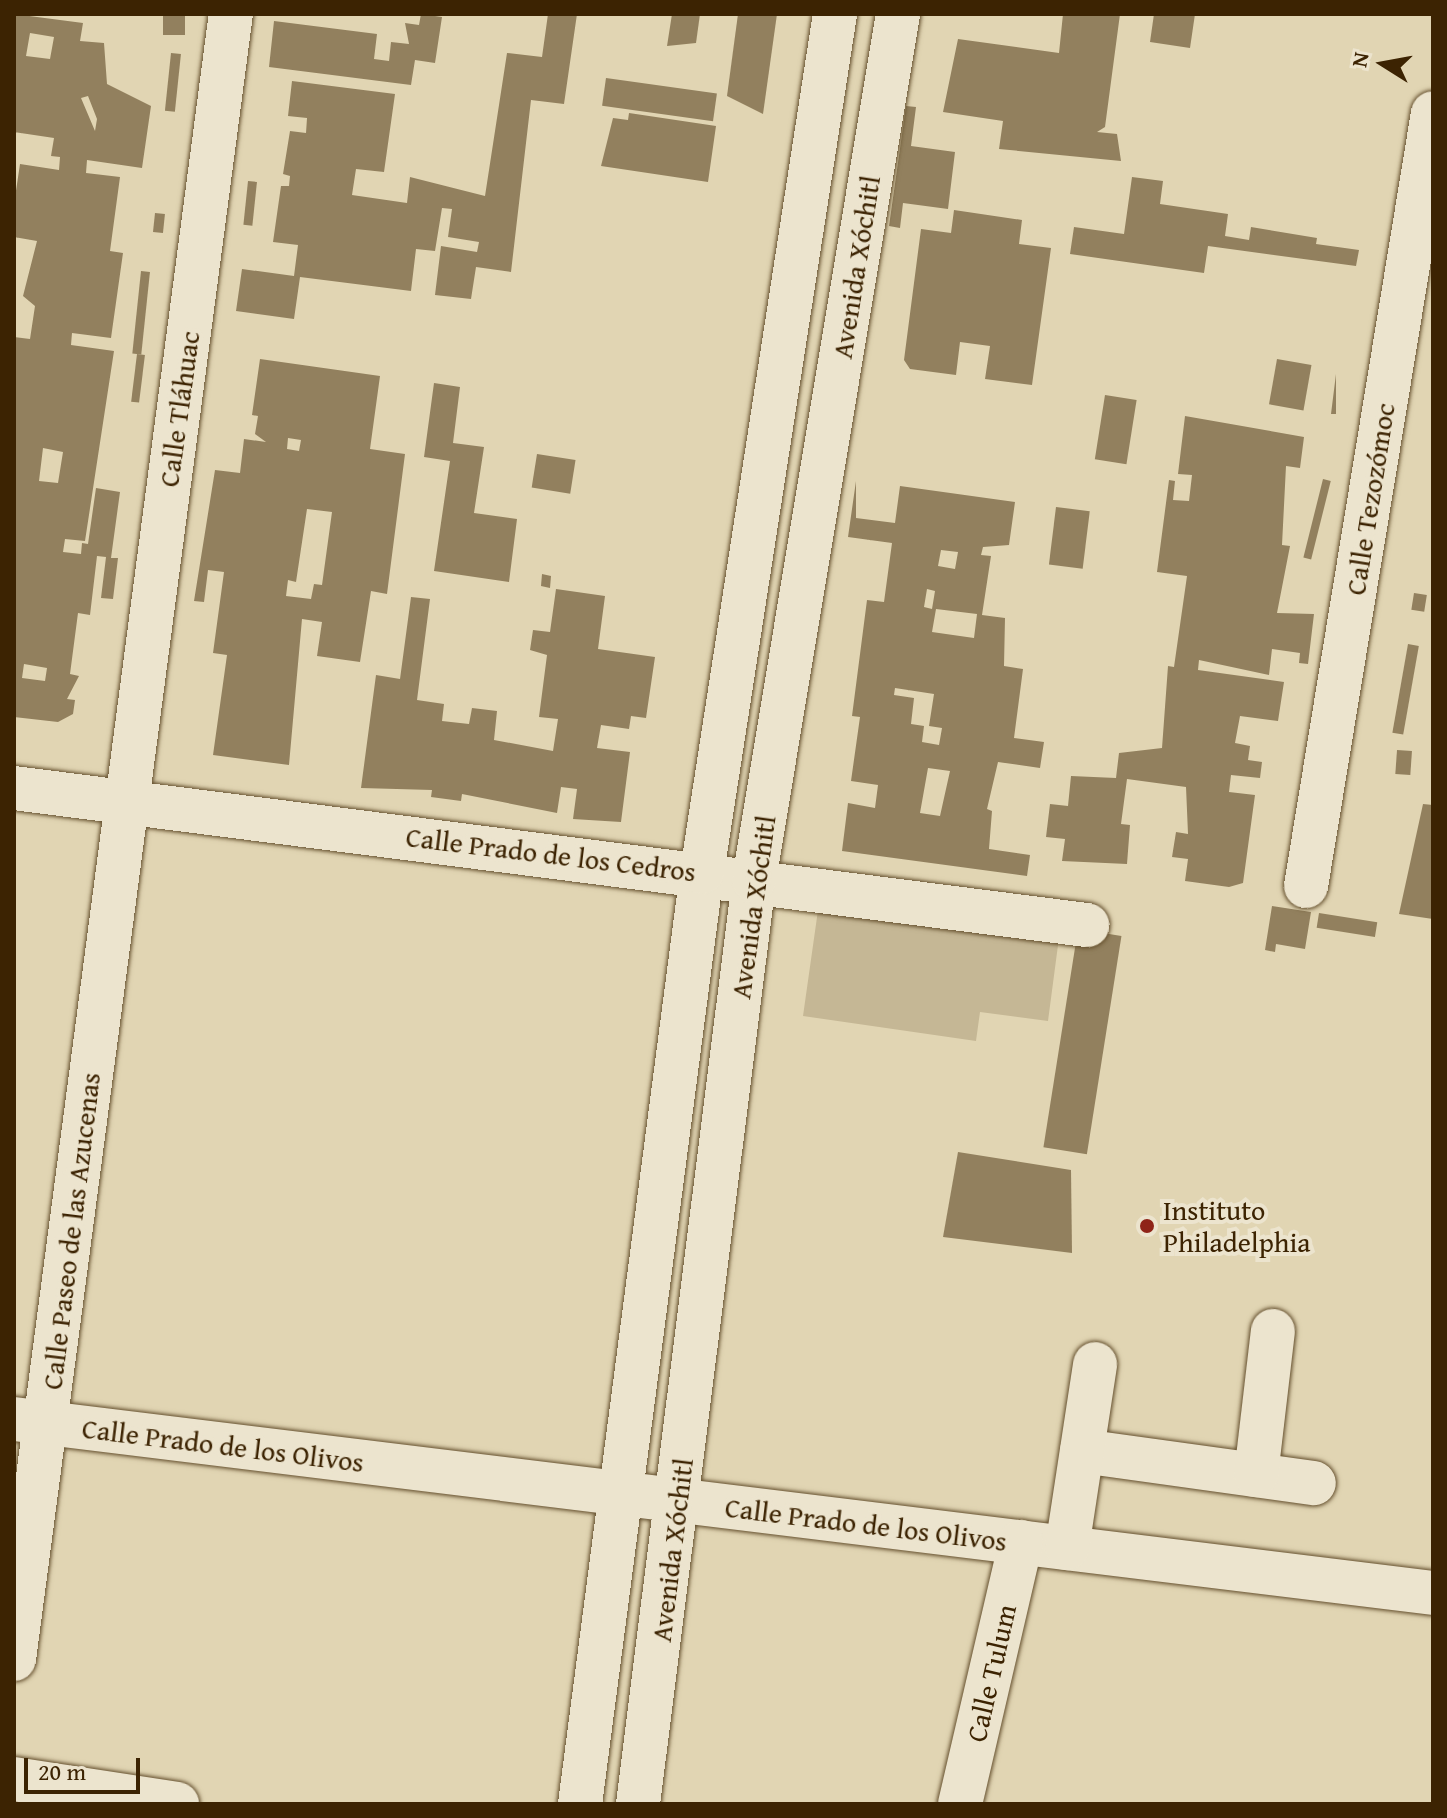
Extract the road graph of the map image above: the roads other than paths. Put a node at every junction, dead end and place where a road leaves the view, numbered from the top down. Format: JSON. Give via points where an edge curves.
{"nodes":[{"id":1,"x":231,"y":14,"type":"edge"},
{"id":2,"x":835,"y":14,"type":"edge"},
{"id":3,"x":898,"y":14,"type":"edge"},
{"id":4,"x":1433,"y":113,"type":"edge"},
{"id":5,"x":14,"y":788,"type":"edge"},
{"id":6,"x":126,"y":803,"type":"junction"},
{"id":7,"x":702,"y":872,"type":"junction"},
{"id":8,"x":754,"y":880,"type":"junction"},
{"id":9,"x":1306,"y":886,"type":"dead end"},
{"id":10,"x":1087,"y":925,"type":"dead end"},
{"id":11,"x":1273,"y":1331,"type":"dead end"},
{"id":12,"x":1095,"y":1364,"type":"dead end"},
{"id":13,"x":30,"y":1421,"type":"edge"},
{"id":14,"x":1082,"y":1451,"type":"junction"},
{"id":15,"x":1256,"y":1475,"type":"junction"},
{"id":16,"x":1314,"y":1483,"type":"dead end"},
{"id":17,"x":622,"y":1495,"type":"junction"},
{"id":18,"x":678,"y":1502,"type":"junction"},
{"id":19,"x":1021,"y":1542,"type":"junction"},
{"id":20,"x":1067,"y":1548,"type":"junction"},
{"id":21,"x":1433,"y":1593,"type":"edge"},
{"id":22,"x":14,"y":1659,"type":"edge"},
{"id":23,"x":14,"y":1779,"type":"edge"},
{"id":24,"x":177,"y":1804,"type":"edge"},
{"id":25,"x":580,"y":1804,"type":"edge"},
{"id":26,"x":638,"y":1804,"type":"edge"},
{"id":27,"x":960,"y":1804,"type":"edge"}],
"edges":[{"from":1,"to":6,"type":"street","name":"Calle Tláhuac"},
{"from":2,"to":7,"type":"street","name":"Avenida Xóchitl"},
{"from":3,"to":8,"type":"street","name":"Avenida Xóchitl"},
{"from":4,"to":9,"type":"street","name":"Calle Tezozómoc"},
{"from":5,"to":6,"type":"street","name":"Calle Prado de los Cedros"},
{"from":6,"to":7,"type":"street","name":"Calle Prado de los Cedros"},
{"from":6,"to":13,"type":"street","name":"Calle Paseo de las Azucenas"},
{"from":7,"to":8,"type":"street","name":"Calle Prado de los Cedros"},
{"from":7,"to":17,"type":"street","name":"Avenida Xóchitl"},
{"from":8,"to":10,"type":"street","name":"Calle Prado de los Cedros"},
{"from":8,"to":18,"type":"street","name":"Avenida Xóchitl"},
{"from":11,"to":15,"type":"street"},
{"from":12,"to":14,"type":"street"},
{"from":13,"to":17,"type":"street","name":"Calle Prado de los Olivos"},
{"from":13,"to":22,"type":"street","name":"Calle Paseo de las Azucenas"},
{"from":14,"to":15,"type":"street"},
{"from":14,"to":20,"type":"street"},
{"from":15,"to":16,"type":"street"},
{"from":17,"to":18,"type":"street","name":"Calle Prado de los Olivos"},
{"from":17,"to":25,"type":"street","name":"Avenida Xóchitl"},
{"from":18,"to":19,"type":"street","name":"Calle Prado de los Olivos"},
{"from":18,"to":26,"type":"street","name":"Avenida Xóchitl"},
{"from":19,"to":20,"type":"street","name":"Calle Prado de los Olivos"},
{"from":19,"to":27,"type":"street","name":"Calle Tulum"},
{"from":20,"to":21,"type":"street","name":"Calle Prado de los Olivos"},
{"from":23,"to":24,"type":"street"}]}
